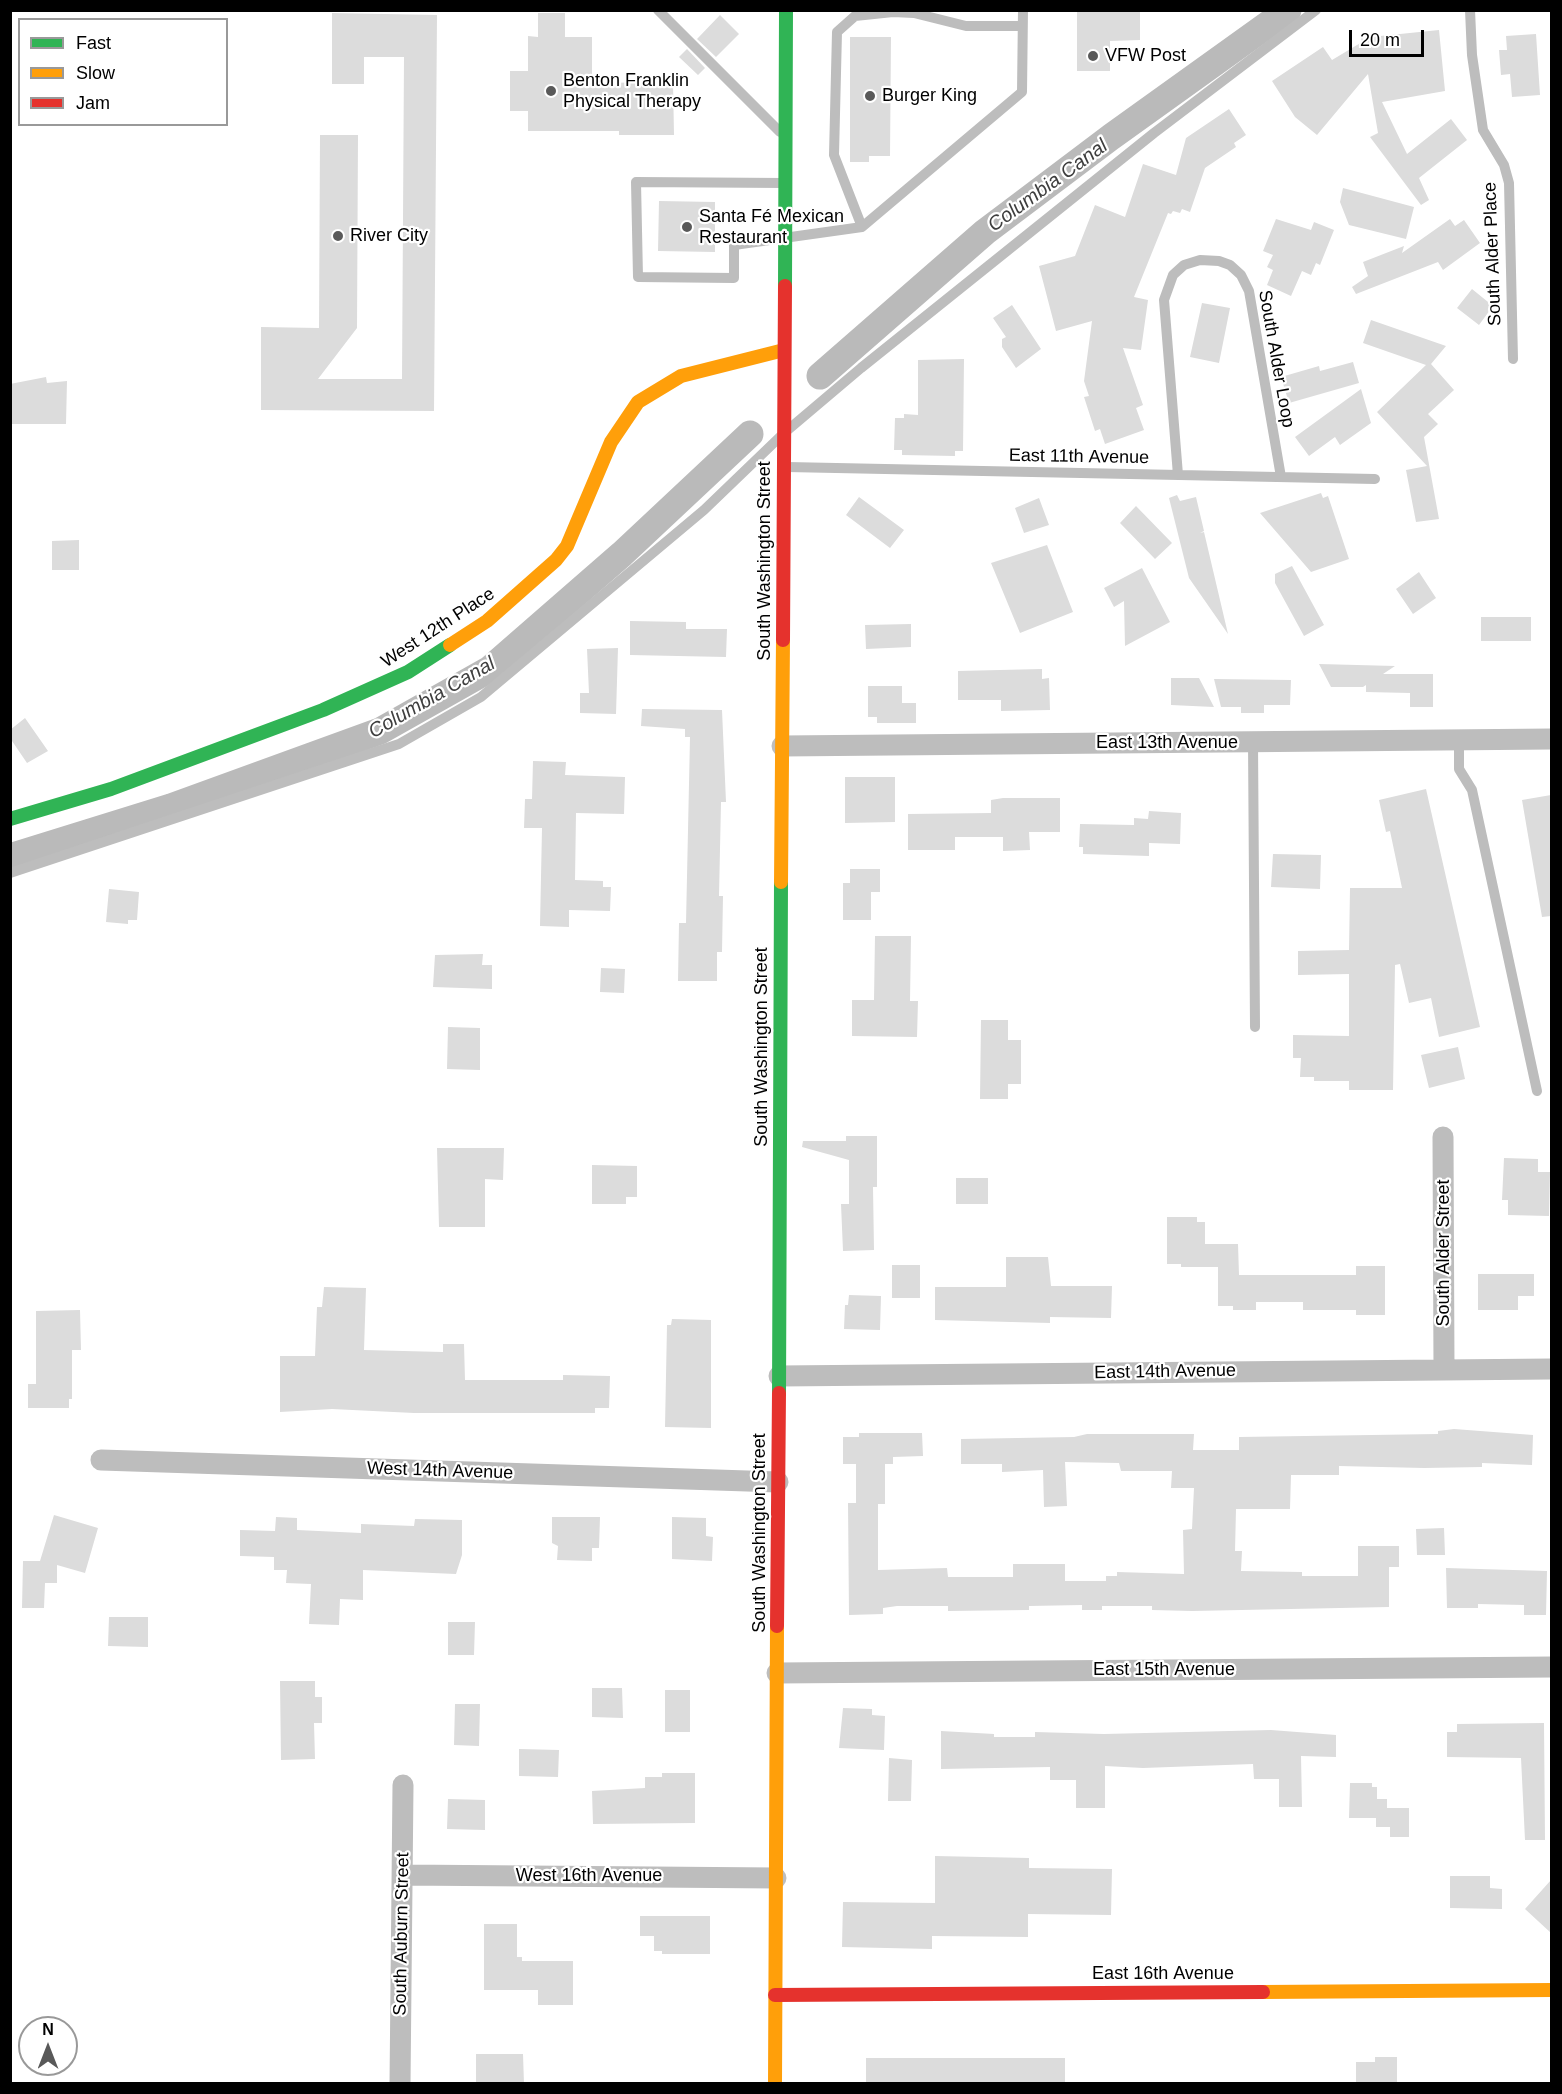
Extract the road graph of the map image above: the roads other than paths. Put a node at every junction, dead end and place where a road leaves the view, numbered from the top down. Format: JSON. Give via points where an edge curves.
{"nodes":[{"id":1,"x":658,"y":10,"type":"edge"},
{"id":2,"x":786,"y":10,"type":"edge"},
{"id":3,"x":1023,"y":10,"type":"edge"},
{"id":4,"x":1316,"y":10,"type":"edge"},
{"id":5,"x":1470,"y":10,"type":"edge"},
{"id":6,"x":1023,"y":26,"type":"junction"},
{"id":7,"x":785,"y":137,"type":"junction"},
{"id":8,"x":785,"y":183,"type":"junction"},
{"id":9,"x":862,"y":227,"type":"junction"},
{"id":10,"x":784,"y":238,"type":"junction"},
{"id":11,"x":784,"y":350,"type":"junction"},
{"id":12,"x":1513,"y":359,"type":"dead end"},
{"id":13,"x":783,"y":434,"type":"junction"},
{"id":14,"x":783,"y":467,"type":"junction"},
{"id":15,"x":1178,"y":475,"type":"junction"},
{"id":16,"x":1281,"y":477,"type":"junction"},
{"id":17,"x":1375,"y":479,"type":"dead end"},
{"id":18,"x":1551,"y":739,"type":"edge"},
{"id":19,"x":1459,"y":740,"type":"junction"},
{"id":20,"x":1253,"y":742,"type":"junction"},
{"id":21,"x":782,"y":746,"type":"junction"},
{"id":22,"x":10,"y":819,"type":"edge"},
{"id":23,"x":10,"y":873,"type":"edge"},
{"id":24,"x":1255,"y":1027,"type":"dead end"},
{"id":25,"x":1537,"y":1091,"type":"dead end"},
{"id":26,"x":1443,"y":1137,"type":"dead end"},
{"id":27,"x":1551,"y":1369,"type":"edge"},
{"id":28,"x":1444,"y":1370,"type":"junction"},
{"id":29,"x":778,"y":1376,"type":"junction"},
{"id":30,"x":101,"y":1460,"type":"dead end"},
{"id":31,"x":778,"y":1482,"type":"junction"},
{"id":32,"x":1551,"y":1667,"type":"edge"},
{"id":33,"x":777,"y":1673,"type":"junction"},
{"id":34,"x":403,"y":1785,"type":"dead end"},
{"id":35,"x":403,"y":1875,"type":"junction"},
{"id":36,"x":776,"y":1878,"type":"junction"},
{"id":37,"x":1551,"y":1990,"type":"edge"},
{"id":38,"x":775,"y":1995,"type":"junction"},
{"id":39,"x":400,"y":2084,"type":"edge"},
{"id":40,"x":775,"y":2084,"type":"edge"}],
"edges":[{"from":1,"to":7,"type":"lane"},
{"from":2,"to":7,"type":"main road","name":"South Washington Street"},
{"from":3,"to":6,"type":"lane"},
{"from":4,"to":13,"type":"lane","via":[[1154,133]]},
{"from":5,"to":12,"type":"lane","name":"South Alder Place","via":[[1483,130],[1504,165],[1509,183]]},
{"from":6,"to":9,"type":"lane","via":[[1022,92]]},
{"from":6,"to":9,"type":"lane","via":[[966,26],[893,12],[855,16],[837,32],[834,155]]},
{"from":7,"to":8,"type":"main road","name":"South Washington Street"},
{"from":8,"to":10,"type":"main road","name":"South Washington Street"},
{"from":8,"to":10,"type":"lane","via":[[636,182],[638,277],[734,278],[734,245]]},
{"from":9,"to":10,"type":"lane"},
{"from":10,"to":11,"type":"main road","name":"South Washington Street"},
{"from":11,"to":13,"type":"main road","name":"South Washington Street"},
{"from":11,"to":22,"type":"main road","name":"West 12th Place","via":[[681,376],[638,402],[611,442],[583,513],[556,560],[487,621],[408,672],[323,710],[133,781]]},
{"from":13,"to":14,"type":"main road","name":"South Washington Street"},
{"from":13,"to":23,"type":"lane","via":[[704,510],[481,697],[399,744]]},
{"from":14,"to":15,"type":"lane","name":"East 11th Avenue"},
{"from":14,"to":21,"type":"main road","name":"South Washington Street"},
{"from":15,"to":16,"type":"lane","name":"East 11th Avenue"},
{"from":15,"to":16,"type":"lane","name":"South Alder Loop","via":[[1164,300],[1173,275],[1184,265],[1200,260],[1230,265],[1249,291]]},
{"from":16,"to":17,"type":"lane","name":"East 11th Avenue"},
{"from":18,"to":19,"type":"street","name":"East 13th Avenue"},
{"from":19,"to":20,"type":"street","name":"East 13th Avenue"},
{"from":19,"to":25,"type":"lane","via":[[1459,769],[1472,790]]},
{"from":20,"to":21,"type":"street","name":"East 13th Avenue"},
{"from":20,"to":24,"type":"lane"},
{"from":21,"to":29,"type":"main road","name":"South Washington Street"},
{"from":26,"to":28,"type":"street","name":"South Alder Street"},
{"from":27,"to":28,"type":"street","name":"East 14th Avenue"},
{"from":28,"to":29,"type":"street","name":"East 14th Avenue"},
{"from":29,"to":31,"type":"main road","name":"South Washington Street"},
{"from":30,"to":31,"type":"street","name":"West 14th Avenue"},
{"from":31,"to":33,"type":"main road","name":"South Washington Street"},
{"from":32,"to":33,"type":"street","name":"East 15th Avenue"},
{"from":33,"to":36,"type":"main road","name":"South Washington Street"},
{"from":34,"to":35,"type":"street","name":"South Auburn Street"},
{"from":35,"to":36,"type":"street","name":"West 16th Avenue"},
{"from":35,"to":39,"type":"street","name":"South Auburn Street"},
{"from":36,"to":38,"type":"main road","name":"South Washington Street"},
{"from":37,"to":38,"type":"main road","name":"East 16th Avenue"},
{"from":38,"to":40,"type":"main road","name":"South Washington Street"}]}
